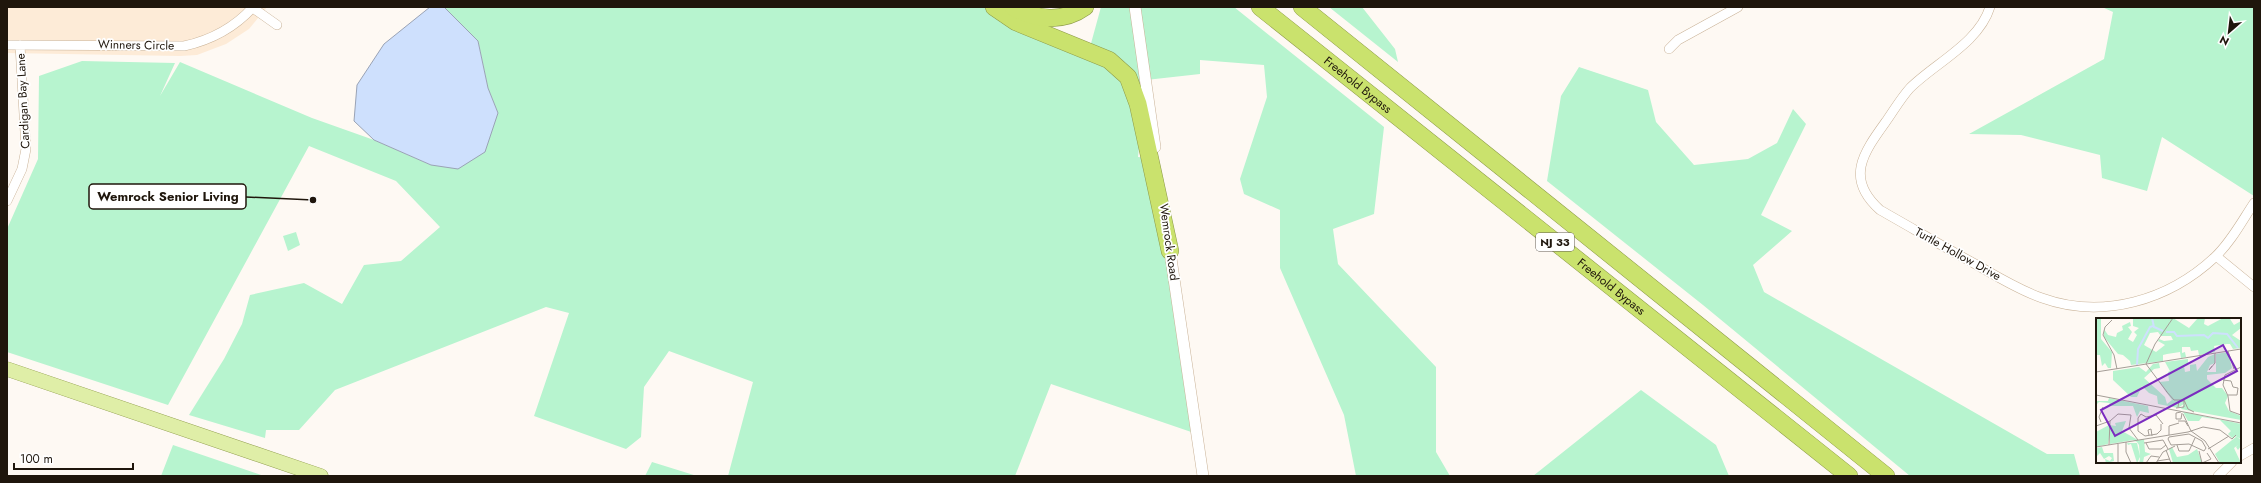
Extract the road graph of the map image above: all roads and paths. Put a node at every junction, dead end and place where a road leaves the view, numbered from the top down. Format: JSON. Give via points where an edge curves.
{"nodes":[{"id":1,"x":994,"y":7,"type":"edge"},
{"id":2,"x":1013,"y":7,"type":"edge"},
{"id":3,"x":1085,"y":7,"type":"edge"},
{"id":4,"x":1135,"y":7,"type":"edge"},
{"id":5,"x":1260,"y":7,"type":"edge"},
{"id":6,"x":1302,"y":7,"type":"edge"},
{"id":7,"x":1738,"y":7,"type":"edge"},
{"id":8,"x":1990,"y":7,"type":"edge"},
{"id":9,"x":253,"y":8,"type":"edge"},
{"id":10,"x":277,"y":24,"type":"dead end"},
{"id":11,"x":7,"y":45,"type":"edge"},
{"id":12,"x":20,"y":45,"type":"junction"},
{"id":13,"x":1669,"y":49,"type":"dead end"},
{"id":14,"x":7,"y":201,"type":"edge"},
{"id":15,"x":2254,"y":203,"type":"edge"},
{"id":16,"x":1170,"y":251,"type":"junction"},
{"id":17,"x":2216,"y":256,"type":"junction"},
{"id":18,"x":2254,"y":287,"type":"edge"},
{"id":19,"x":7,"y":369,"type":"edge"},
{"id":20,"x":2254,"y":448,"type":"edge"},
{"id":21,"x":2241,"y":455,"type":"edge"},
{"id":22,"x":2231,"y":463,"type":"edge"},
{"id":23,"x":321,"y":476,"type":"edge"},
{"id":24,"x":1203,"y":476,"type":"edge"},
{"id":25,"x":1850,"y":476,"type":"edge"},
{"id":26,"x":1886,"y":476,"type":"edge"},
{"id":27,"x":2218,"y":476,"type":"edge"}],
"edges":[{"from":1,"to":16,"type":"highway","via":[[1016,22],[1109,60],[1128,77],[1138,104]]},
{"from":2,"to":3,"type":"highway","via":[[1034,16],[1051,18],[1070,15]]},
{"from":4,"to":16,"type":"street","name":"Wemrock Road"},
{"from":5,"to":25,"type":"highway","name":"Freehold Bypass","number":"NJ 33"},
{"from":6,"to":26,"type":"highway","name":"Freehold Bypass","number":"NJ 33"},
{"from":7,"to":13,"type":"street","via":[[1678,40]]},
{"from":8,"to":17,"type":"street","name":"Turtle Hollow Drive","via":[[1981,24],[1967,41],[1909,89],[1868,147],[1862,160],[1861,183],[1867,198],[1880,210],[2018,287],[2043,298],[2070,305],[2115,306],[2153,296],[2178,284]]},
{"from":9,"to":10,"type":"street"},
{"from":9,"to":12,"type":"street","name":"Winners Circle","via":[[222,32],[184,46]]},
{"from":11,"to":12,"type":"street","name":"Winners Circle"},
{"from":12,"to":14,"type":"street","name":"Cardigan Bay Lane","via":[[26,149],[22,169]]},
{"from":15,"to":17,"type":"street","name":"Turtle Hollow Drive"},
{"from":16,"to":24,"type":"street","name":"Wemrock Road"},
{"from":17,"to":18,"type":"street"},
{"from":19,"to":23,"type":"main road"},
{"from":20,"to":21,"type":"street"},
{"from":22,"to":27,"type":"street"}]}
